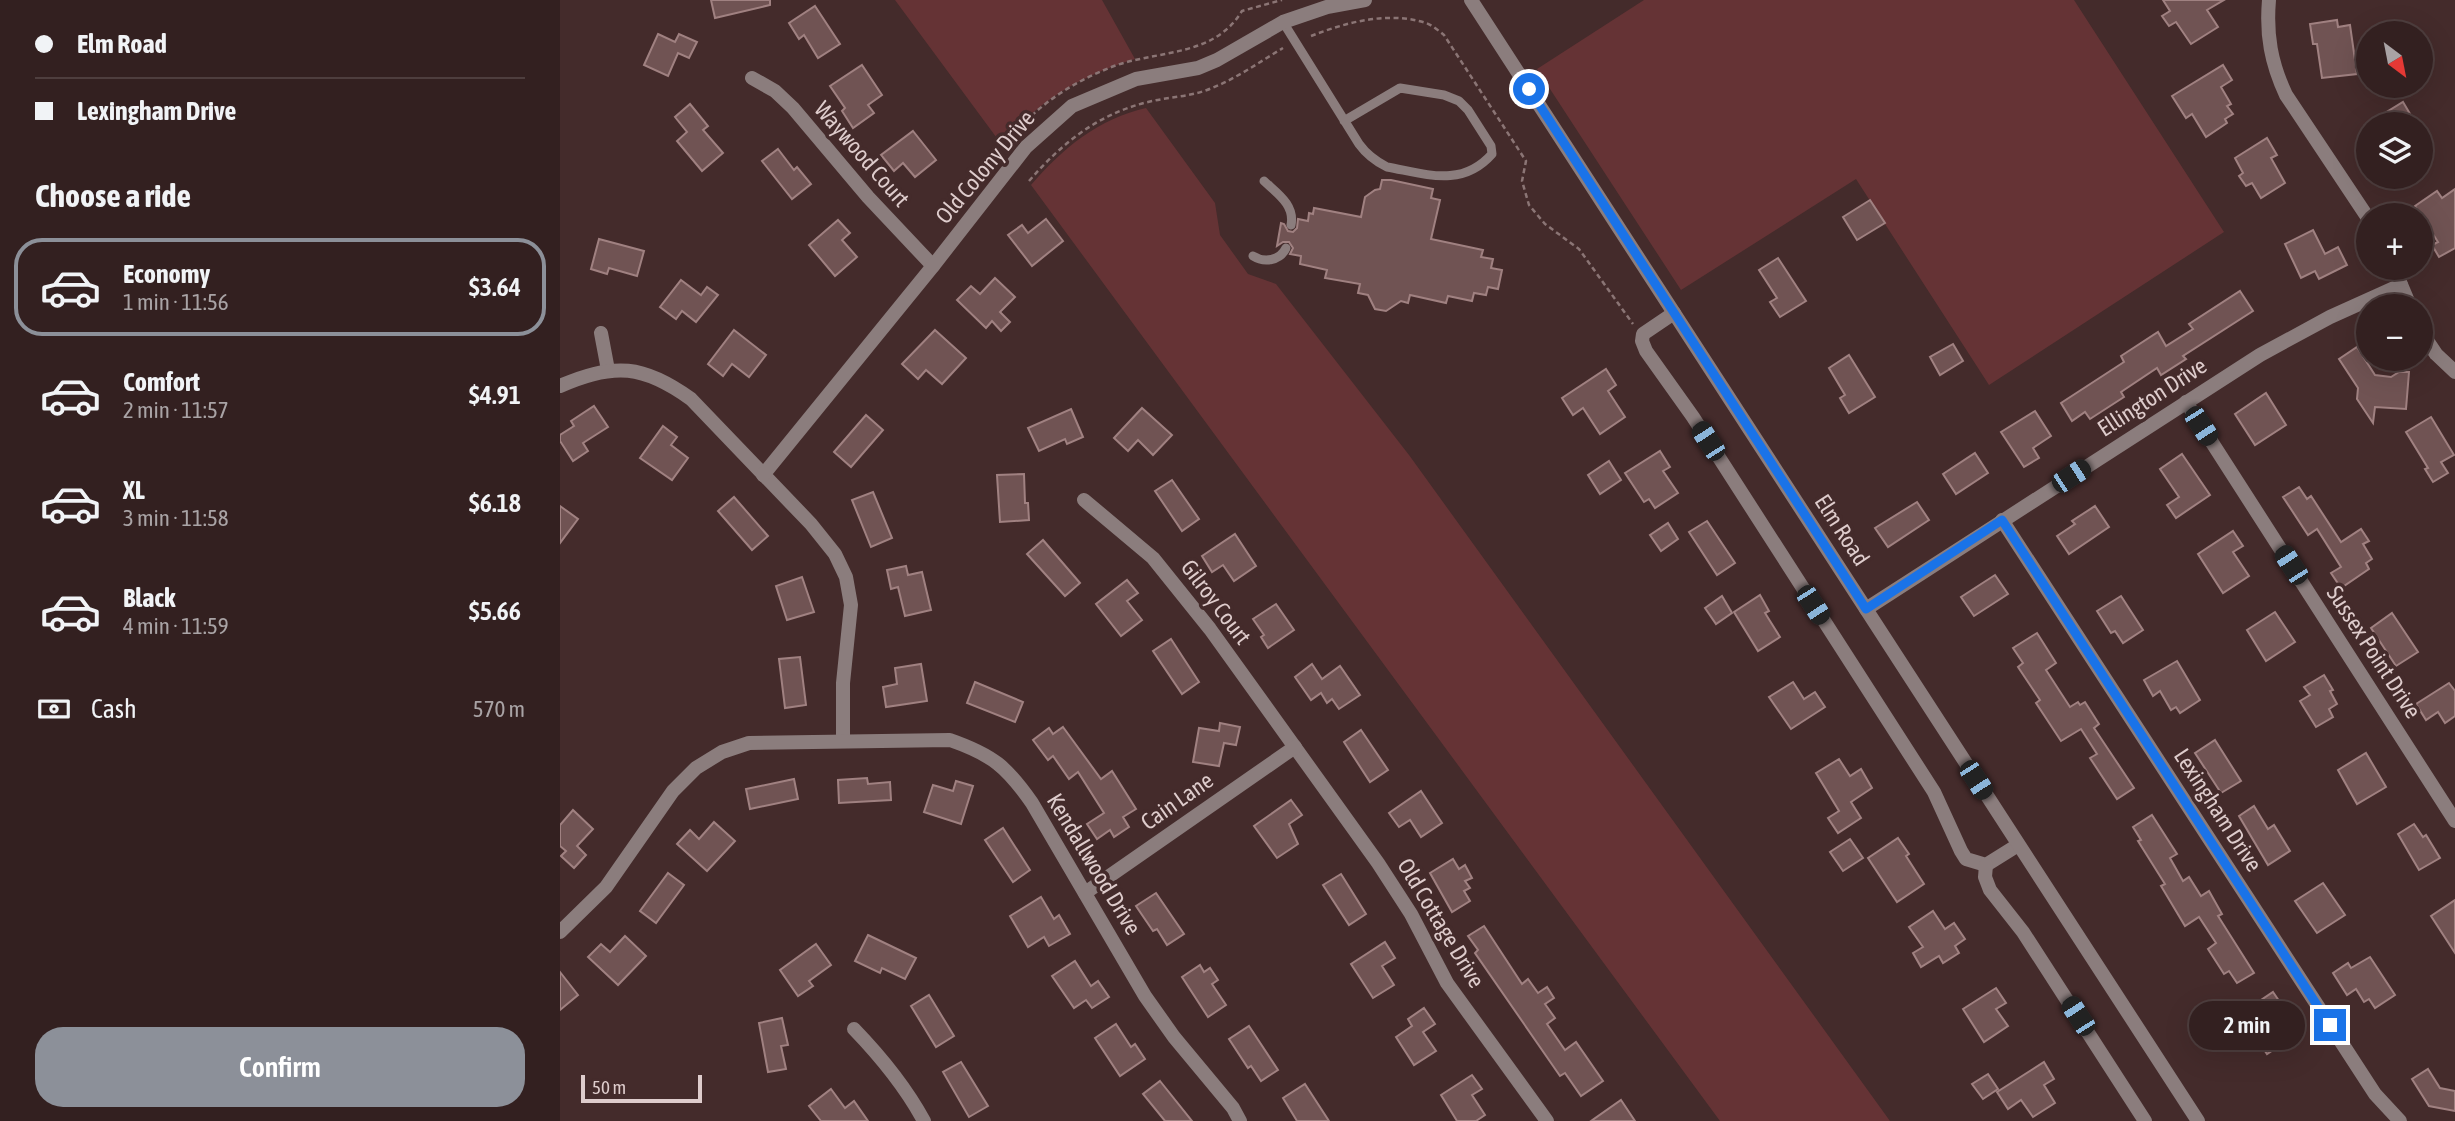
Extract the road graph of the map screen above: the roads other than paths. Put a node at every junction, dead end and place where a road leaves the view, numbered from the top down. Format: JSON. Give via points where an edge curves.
{"nodes":[{"id":1,"x":1365,"y":0,"type":"edge"},
{"id":2,"x":1471,"y":0,"type":"edge"},
{"id":3,"x":2269,"y":0,"type":"edge"},
{"id":4,"x":1329,"y":4,"type":"edge"},
{"id":5,"x":1283,"y":22,"type":"junction"},
{"id":6,"x":752,"y":78,"type":"dead end"},
{"id":7,"x":1344,"y":121,"type":"junction"},
{"id":8,"x":1265,"y":181,"type":"dead end"},
{"id":9,"x":2358,"y":203,"type":"edge"},
{"id":10,"x":1290,"y":225,"type":"dead end"},
{"id":11,"x":1286,"y":248,"type":"dead end"},
{"id":12,"x":1253,"y":256,"type":"dead end"},
{"id":13,"x":933,"y":266,"type":"junction"},
{"id":14,"x":2399,"y":280,"type":"edge"},
{"id":15,"x":2401,"y":285,"type":"junction"},
{"id":16,"x":2405,"y":294,"type":"edge"},
{"id":17,"x":1674,"y":313,"type":"junction"},
{"id":18,"x":601,"y":333,"type":"dead end"},
{"id":19,"x":2433,"y":350,"type":"edge"},
{"id":20,"x":608,"y":370,"type":"junction"},
{"id":21,"x":2455,"y":372,"type":"edge"},
{"id":22,"x":560,"y":386,"type":"edge"},
{"id":23,"x":2186,"y":402,"type":"junction"},
{"id":24,"x":763,"y":475,"type":"junction"},
{"id":25,"x":1084,"y":500,"type":"dead end"},
{"id":26,"x":2002,"y":520,"type":"junction"},
{"id":27,"x":1866,"y":609,"type":"junction"},
{"id":28,"x":843,"y":741,"type":"junction"},
{"id":29,"x":1295,"y":747,"type":"junction"},
{"id":30,"x":2455,"y":821,"type":"edge"},
{"id":31,"x":2018,"y":845,"type":"junction"},
{"id":32,"x":1986,"y":865,"type":"junction"},
{"id":33,"x":1085,"y":893,"type":"junction"},
{"id":34,"x":560,"y":932,"type":"edge"},
{"id":35,"x":854,"y":1029,"type":"dead end"},
{"id":36,"x":925,"y":1121,"type":"edge"},
{"id":37,"x":1240,"y":1121,"type":"edge"},
{"id":38,"x":1547,"y":1121,"type":"edge"},
{"id":39,"x":2145,"y":1121,"type":"edge"},
{"id":40,"x":2198,"y":1121,"type":"edge"},
{"id":41,"x":2400,"y":1121,"type":"edge"}],
"edges":[{"from":1,"to":4,"type":"street","name":"Old Colony Drive"},
{"from":2,"to":17,"type":"street","name":"Elm Road"},
{"from":3,"to":9,"type":"street","via":[[2267,28],[2275,73]]},
{"from":4,"to":5,"type":"street","name":"Old Colony Drive"},
{"from":5,"to":7,"type":"lane"},
{"from":5,"to":13,"type":"street","name":"Old Colony Drive","via":[[1198,68],[1136,79],[1072,106],[1026,147]]},
{"from":6,"to":13,"type":"street","name":"Waywood Court","via":[[793,108]]},
{"from":7,"to":7,"type":"lane","via":[[1364,152],[1387,167],[1452,177],[1492,154],[1468,110],[1444,95],[1400,89]]},
{"from":8,"to":10,"type":"lane","via":[[1289,207]]},
{"from":11,"to":12,"type":"lane","via":[[1275,259]]},
{"from":13,"to":24,"type":"street","name":"Old Colony Drive"},
{"from":14,"to":15,"type":"street"},
{"from":15,"to":16,"type":"street"},
{"from":15,"to":23,"type":"street","name":"Ellington Drive","via":[[2294,335]]},
{"from":17,"to":27,"type":"street","name":"Elm Road"},
{"from":17,"to":32,"type":"street","via":[[1643,334],[1646,351],[1934,792],[1966,859]]},
{"from":18,"to":20,"type":"street"},
{"from":19,"to":21,"type":"street"},
{"from":20,"to":22,"type":"street"},
{"from":20,"to":24,"type":"street","via":[[639,371],[668,383],[691,399]]},
{"from":23,"to":26,"type":"street","name":"Ellington Drive"},
{"from":23,"to":30,"type":"street","name":"Sussex Point Drive"},
{"from":24,"to":28,"type":"street","via":[[811,524],[846,577],[851,605]]},
{"from":25,"to":29,"type":"street","name":"Gilroy Court","via":[[1153,558]]},
{"from":26,"to":27,"type":"street","name":"Ellington Drive"},
{"from":26,"to":41,"type":"street","name":"Lexingham Drive","via":[[2375,1094]]},
{"from":27,"to":31,"type":"street","name":"Elm Road"},
{"from":28,"to":33,"type":"street","name":"Kendallwood Drive","via":[[950,740],[996,761],[1032,803]]},
{"from":28,"to":34,"type":"street","name":"Kendallwood Drive","via":[[749,743],[696,768],[673,791],[606,887]]},
{"from":29,"to":33,"type":"street","name":"Cain Lane"},
{"from":29,"to":38,"type":"street","name":"Old Cottage Drive","via":[[1411,914],[1447,984]]},
{"from":31,"to":32,"type":"street"},
{"from":31,"to":40,"type":"street","name":"Elm Road"},
{"from":32,"to":39,"type":"street","via":[[1990,890],[2023,932]]},
{"from":33,"to":37,"type":"street","name":"Kendallwood Drive","via":[[1146,996]]},
{"from":35,"to":36,"type":"street","via":[[890,1066]]}]}
